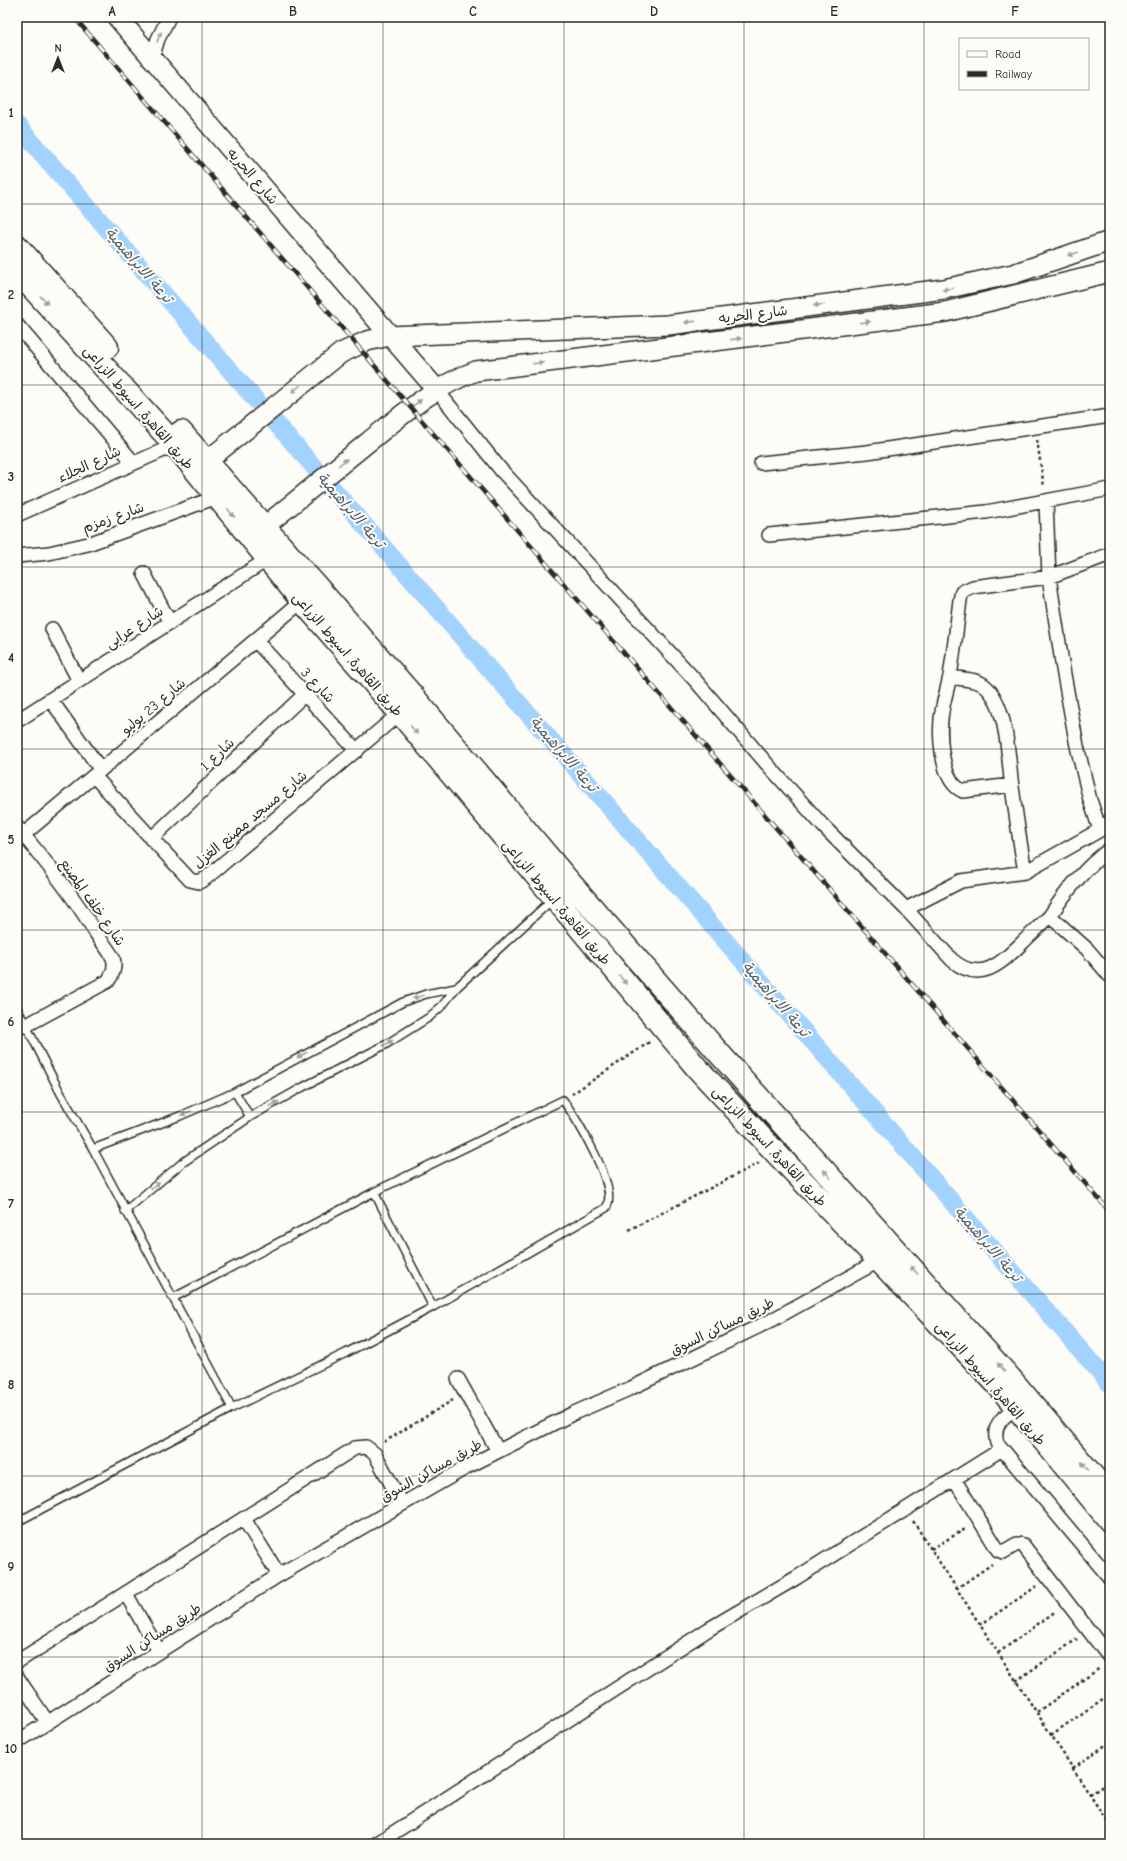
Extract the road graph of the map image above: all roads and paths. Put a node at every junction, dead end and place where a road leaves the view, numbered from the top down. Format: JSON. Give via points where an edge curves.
{"nodes":[{"id":1,"x":117,"y":17,"type":"edge"},
{"id":2,"x":169,"y":17,"type":"edge"},
{"id":3,"x":152,"y":58,"type":"junction"},
{"id":4,"x":1102,"y":244,"type":"edge"},
{"id":5,"x":17,"y":246,"type":"edge"},
{"id":6,"x":17,"y":271,"type":"edge"},
{"id":7,"x":1106,"y":273,"type":"edge"},
{"id":8,"x":19,"y":333,"type":"edge"},
{"id":9,"x":389,"y":336,"type":"junction"},
{"id":10,"x":436,"y":389,"type":"junction"},
{"id":11,"x":1110,"y":416,"type":"edge"},
{"id":12,"x":1035,"y":428,"type":"junction"},
{"id":13,"x":175,"y":444,"type":"junction"},
{"id":14,"x":208,"y":460,"type":"junction"},
{"id":15,"x":133,"y":462,"type":"junction"},
{"id":16,"x":761,"y":463,"type":"dead end"},
{"id":17,"x":1110,"y":489,"type":"edge"},
{"id":18,"x":217,"y":497,"type":"junction"},
{"id":19,"x":1046,"y":502,"type":"junction"},
{"id":20,"x":17,"y":515,"type":"edge"},
{"id":21,"x":265,"y":526,"type":"junction"},
{"id":22,"x":769,"y":535,"type":"dead end"},
{"id":23,"x":1110,"y":555,"type":"edge"},
{"id":24,"x":17,"y":556,"type":"edge"},
{"id":25,"x":268,"y":559,"type":"junction"},
{"id":26,"x":144,"y":573,"type":"dead end"},
{"id":27,"x":1049,"y":577,"type":"junction"},
{"id":28,"x":302,"y":601,"type":"junction"},
{"id":29,"x":170,"y":623,"type":"junction"},
{"id":30,"x":52,"y":629,"type":"dead end"},
{"id":31,"x":256,"y":640,"type":"junction"},
{"id":32,"x":950,"y":677,"type":"junction"},
{"id":33,"x":79,"y":682,"type":"junction"},
{"id":34,"x":305,"y":694,"type":"junction"},
{"id":35,"x":51,"y":700,"type":"junction"},
{"id":36,"x":400,"y":713,"type":"junction"},
{"id":37,"x":17,"y":721,"type":"edge"},
{"id":38,"x":357,"y":751,"type":"junction"},
{"id":39,"x":98,"y":773,"type":"junction"},
{"id":40,"x":1012,"y":785,"type":"junction"},
{"id":41,"x":1105,"y":826,"type":"edge"},
{"id":42,"x":20,"y":831,"type":"edge"},
{"id":43,"x":151,"y":838,"type":"junction"},
{"id":44,"x":1110,"y":848,"type":"edge"},
{"id":45,"x":1025,"y":872,"type":"junction"},
{"id":46,"x":554,"y":898,"type":"junction"},
{"id":47,"x":906,"y":909,"type":"junction"},
{"id":48,"x":1050,"y":916,"type":"junction"},
{"id":49,"x":1108,"y":968,"type":"edge"},
{"id":50,"x":456,"y":988,"type":"junction"},
{"id":51,"x":17,"y":1008,"type":"edge"},
{"id":52,"x":25,"y":1026,"type":"junction"},
{"id":53,"x":666,"y":1031,"type":"junction"},
{"id":54,"x":235,"y":1092,"type":"junction"},
{"id":55,"x":564,"y":1100,"type":"junction"},
{"id":56,"x":250,"y":1117,"type":"junction"},
{"id":57,"x":93,"y":1149,"type":"junction"},
{"id":58,"x":776,"y":1154,"type":"junction"},
{"id":59,"x":374,"y":1192,"type":"junction"},
{"id":60,"x":125,"y":1211,"type":"junction"},
{"id":61,"x":629,"y":1230,"type":"dead end"},
{"id":62,"x":880,"y":1260,"type":"junction"},
{"id":63,"x":173,"y":1298,"type":"junction"},
{"id":64,"x":433,"y":1307,"type":"junction"},
{"id":65,"x":458,"y":1378,"type":"dead end"},
{"id":66,"x":465,"y":1392,"type":"junction"},
{"id":67,"x":1022,"y":1404,"type":"junction"},
{"id":68,"x":232,"y":1408,"type":"junction"},
{"id":69,"x":1002,"y":1448,"type":"junction"},
{"id":70,"x":371,"y":1450,"type":"junction"},
{"id":71,"x":498,"y":1451,"type":"junction"},
{"id":72,"x":954,"y":1479,"type":"junction"},
{"id":73,"x":402,"y":1504,"type":"junction"},
{"id":74,"x":1108,"y":1508,"type":"edge"},
{"id":75,"x":905,"y":1510,"type":"junction"},
{"id":76,"x":244,"y":1519,"type":"junction"},
{"id":77,"x":979,"y":1521,"type":"junction"},
{"id":78,"x":17,"y":1522,"type":"edge"},
{"id":79,"x":931,"y":1549,"type":"junction"},
{"id":80,"x":995,"y":1562,"type":"dead end"},
{"id":81,"x":279,"y":1574,"type":"junction"},
{"id":82,"x":1048,"y":1578,"type":"junction"},
{"id":83,"x":1110,"y":1578,"type":"edge"},
{"id":84,"x":956,"y":1589,"type":"junction"},
{"id":85,"x":126,"y":1594,"type":"junction"},
{"id":86,"x":1068,"y":1603,"type":"junction"},
{"id":87,"x":980,"y":1625,"type":"junction"},
{"id":88,"x":1089,"y":1630,"type":"junction"},
{"id":89,"x":160,"y":1651,"type":"junction"},
{"id":90,"x":998,"y":1653,"type":"junction"},
{"id":91,"x":17,"y":1662,"type":"edge"},
{"id":92,"x":1107,"y":1662,"type":"edge"},
{"id":93,"x":17,"y":1677,"type":"edge"},
{"id":94,"x":1016,"y":1681,"type":"junction"},
{"id":95,"x":1110,"y":1694,"type":"edge"},
{"id":96,"x":1036,"y":1712,"type":"junction"},
{"id":97,"x":48,"y":1723,"type":"junction"},
{"id":98,"x":1051,"y":1735,"type":"junction"},
{"id":99,"x":17,"y":1742,"type":"edge"},
{"id":100,"x":1110,"y":1742,"type":"edge"},
{"id":101,"x":1072,"y":1768,"type":"junction"},
{"id":102,"x":1110,"y":1781,"type":"edge"},
{"id":103,"x":1090,"y":1795,"type":"junction"},
{"id":104,"x":1110,"y":1826,"type":"edge"},
{"id":105,"x":376,"y":1844,"type":"edge"}],
"edges":[{"from":1,"to":3,"type":"main road","name":"شارع الحريه"},
{"from":3,"to":2,"type":"street","one_way":true,"via":[[158,38]]},
{"from":3,"to":9,"type":"main road","name":"شارع الحريه"},
{"from":4,"to":7,"type":"main road"},
{"from":4,"to":9,"type":"main road","name":"شارع الحريه","one_way":true,"via":[[1014,274],[967,285],[668,325]]},
{"from":5,"to":14,"type":"highway","name":"طريق القاهرة, اسيوط الزراعى"},
{"from":6,"to":13,"type":"highway","name":"طريق القاهرة, اسيوط الزراعى","one_way":true},
{"from":10,"to":7,"type":"main road","name":"شارع الحريه","one_way":true,"via":[[455,378],[476,371],[945,312]]},
{"from":8,"to":15,"type":"street"},
{"from":9,"to":10,"type":"main road","name":"شارع الحريه"},
{"from":9,"to":14,"type":"main road","name":"شارع الحريه","one_way":true,"via":[[358,344],[326,364]]},
{"from":21,"to":10,"type":"main road","name":"شارع الحريه","one_way":true},
{"from":10,"to":47,"type":"street","via":[[516,486],[695,680],[767,764],[825,828]]},
{"from":11,"to":12,"type":"street"},
{"from":12,"to":16,"type":"street","via":[[867,452]]},
{"from":12,"to":19,"type":"path"},
{"from":13,"to":15,"type":"street","name":"شارع الجلاء"},
{"from":13,"to":18,"type":"highway","name":"طريق القاهرة, اسيوط الزراعى"},
{"from":14,"to":21,"type":"highway","name":"طريق القاهرة, اسيوط الزراعى"},
{"from":15,"to":20,"type":"street","name":"شارع الجلاء"},
{"from":17,"to":19,"type":"street"},
{"from":18,"to":24,"type":"street","name":"شارع زمزم","via":[[88,544],[49,553]]},
{"from":18,"to":25,"type":"highway","name":"طريق القاهرة, اسيوط الزراعى","one_way":true},
{"from":19,"to":22,"type":"street","via":[[949,517]]},
{"from":19,"to":27,"type":"street"},
{"from":67,"to":21,"type":"highway","name":"طريق القاهرة, اسيوط الزراعى","one_way":true,"via":[[566,879],[412,695]]},
{"from":23,"to":27,"type":"street"},
{"from":25,"to":28,"type":"highway","name":"طريق القاهرة, اسيوط الزراعى"},
{"from":25,"to":29,"type":"street","name":"شارع عرابى"},
{"from":26,"to":29,"type":"street"},
{"from":27,"to":32,"type":"street","via":[[973,587],[962,592]]},
{"from":27,"to":41,"type":"street","via":[[1077,746],[1090,800]]},
{"from":28,"to":31,"type":"street","name":"شارع 23 يوليو"},
{"from":28,"to":36,"type":"highway","name":"طريق القاهرة, اسيوط الزراعى"},
{"from":29,"to":33,"type":"street","name":"شارع عرابى"},
{"from":30,"to":33,"type":"street"},
{"from":31,"to":34,"type":"street","name":"شارع 3"},
{"from":31,"to":39,"type":"street","name":"شارع 23 يوليو"},
{"from":32,"to":40,"type":"street","via":[[975,681],[985,686],[998,703],[1009,750]]},
{"from":32,"to":40,"type":"street","via":[[942,706],[940,736],[946,770],[953,784],[963,791]]},
{"from":33,"to":35,"type":"street","name":"شارع عرابى"},
{"from":34,"to":38,"type":"street","name":"شارع 3"},
{"from":34,"to":43,"type":"street","name":"شارع 1"},
{"from":35,"to":37,"type":"street","name":"شارع عرابى"},
{"from":35,"to":39,"type":"street","name":"شارع مسجد مصنع الغزل"},
{"from":36,"to":38,"type":"street","name":"شارع مسجد مصنع الغزل"},
{"from":36,"to":46,"type":"highway","name":"طريق القاهرة, اسيوط الزراعى","one_way":true},
{"from":38,"to":43,"type":"street","name":"شارع مسجد مصنع الغزل","via":[[203,881],[190,880]]},
{"from":39,"to":42,"type":"street","name":"شارع 23 يوليو"},
{"from":39,"to":43,"type":"street","name":"شارع مسجد مصنع الغزل"},
{"from":40,"to":45,"type":"street"},
{"from":41,"to":45,"type":"street"},
{"from":42,"to":52,"type":"street","name":"شارع خلف المصنع","via":[[89,921],[113,959],[114,967],[108,981]]},
{"from":44,"to":48,"type":"street","via":[[1065,893]]},
{"from":45,"to":47,"type":"street","via":[[961,881]]},
{"from":46,"to":50,"type":"lane"},
{"from":46,"to":53,"type":"highway","name":"طريق القاهرة, اسيوط الزراعى","one_way":true},
{"from":47,"to":48,"type":"street","via":[[959,967],[979,971],[987,970],[1003,961]]},
{"from":48,"to":49,"type":"street"},
{"from":50,"to":54,"type":"lane","one_way":true,"via":[[403,1002]]},
{"from":56,"to":50,"type":"lane","one_way":true,"via":[[408,1032],[442,1006]]},
{"from":51,"to":52,"type":"lane"},
{"from":52,"to":57,"type":"lane"},
{"from":53,"to":55,"type":"path"},
{"from":53,"to":58,"type":"highway","name":"طريق القاهرة, اسيوط الزراعى"},
{"from":54,"to":56,"type":"lane"},
{"from":54,"to":57,"type":"lane","one_way":true},
{"from":55,"to":59,"type":"lane"},
{"from":55,"to":64,"type":"lane","via":[[588,1140],[609,1188],[608,1205]]},
{"from":60,"to":56,"type":"lane","one_way":true,"via":[[182,1163]]},
{"from":57,"to":60,"type":"lane"},
{"from":58,"to":61,"type":"path"},
{"from":58,"to":62,"type":"highway","name":"طريق القاهرة, اسيوط الزراعى"},
{"from":59,"to":63,"type":"lane"},
{"from":59,"to":64,"type":"lane"},
{"from":60,"to":63,"type":"lane"},
{"from":62,"to":67,"type":"highway","name":"طريق القاهرة, اسيوط الزراعى","via":[[996,1384]]},
{"from":62,"to":71,"type":"street","name":"طريق مساكن السوق","via":[[772,1320]]},
{"from":63,"to":68,"type":"lane"},
{"from":64,"to":68,"type":"lane","via":[[346,1353]]},
{"from":65,"to":66,"type":"street"},
{"from":66,"to":70,"type":"path"},
{"from":66,"to":71,"type":"street"},
{"from":67,"to":69,"type":"street","via":[[1003,1418],[996,1429],[997,1443]]},
{"from":67,"to":74,"type":"highway","name":"طريق القاهرة, اسيوط الزراعى"},
{"from":68,"to":78,"type":"lane"},
{"from":69,"to":72,"type":"street"},
{"from":69,"to":83,"type":"street"},
{"from":70,"to":73,"type":"street"},
{"from":70,"to":76,"type":"street","via":[[361,1446],[355,1448]]},
{"from":71,"to":73,"type":"street","name":"طريق مساكن السوق"},
{"from":72,"to":75,"type":"street"},
{"from":72,"to":77,"type":"street"},
{"from":73,"to":81,"type":"street","name":"طريق مساكن السوق"},
{"from":75,"to":79,"type":"path"},
{"from":75,"to":105,"type":"street","via":[[703,1633]]},
{"from":76,"to":81,"type":"street"},
{"from":76,"to":85,"type":"street"},
{"from":77,"to":79,"type":"path"},
{"from":77,"to":82,"type":"street","via":[[998,1550],[1003,1552],[1017,1544],[1023,1545]]},
{"from":79,"to":84,"type":"path"},
{"from":80,"to":84,"type":"path"},
{"from":81,"to":89,"type":"street","name":"طريق مساكن السوق"},
{"from":82,"to":86,"type":"street"},
{"from":82,"to":87,"type":"path"},
{"from":84,"to":87,"type":"path"},
{"from":85,"to":89,"type":"street"},
{"from":85,"to":91,"type":"street"},
{"from":86,"to":88,"type":"street"},
{"from":86,"to":90,"type":"path"},
{"from":87,"to":90,"type":"path"},
{"from":88,"to":92,"type":"street"},
{"from":88,"to":94,"type":"path"},
{"from":89,"to":97,"type":"street","name":"طريق مساكن السوق"},
{"from":90,"to":94,"type":"path"},
{"from":92,"to":96,"type":"path"},
{"from":93,"to":97,"type":"street"},
{"from":94,"to":96,"type":"path"},
{"from":95,"to":98,"type":"path"},
{"from":96,"to":98,"type":"path"},
{"from":97,"to":99,"type":"street","name":"طريق مساكن السوق"},
{"from":98,"to":101,"type":"path"},
{"from":100,"to":101,"type":"path"},
{"from":101,"to":103,"type":"path"},
{"from":102,"to":103,"type":"path"},
{"from":103,"to":104,"type":"path"}]}
